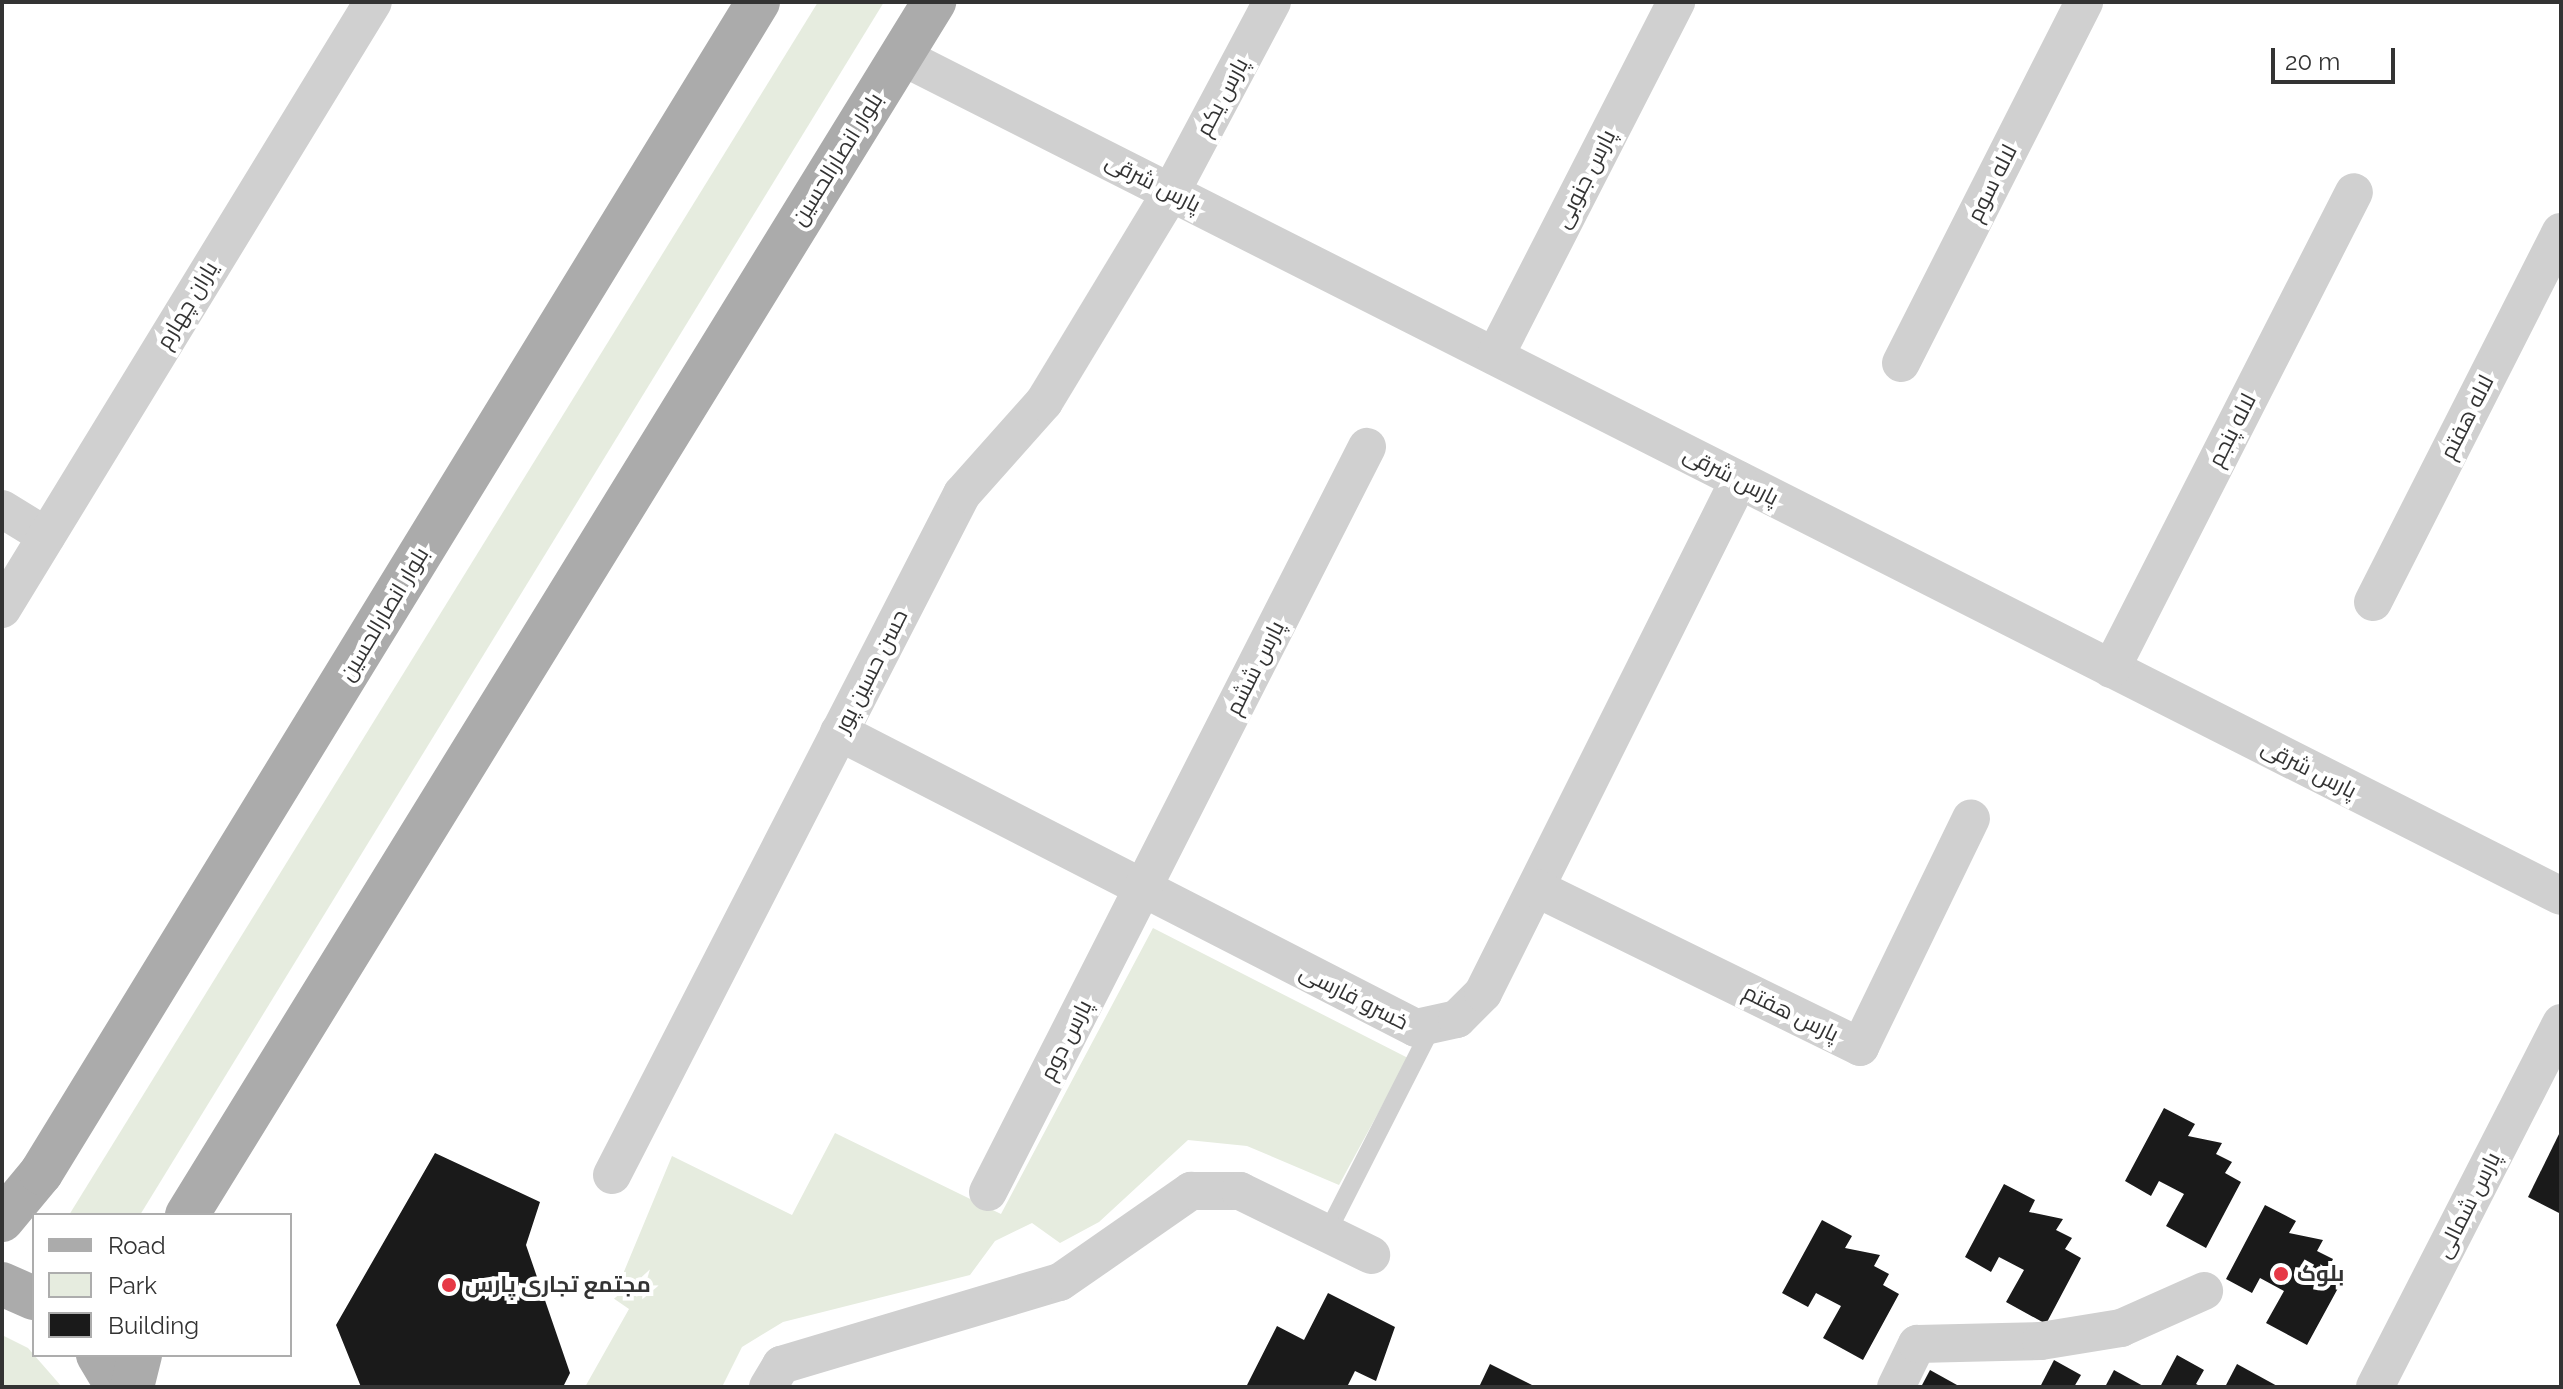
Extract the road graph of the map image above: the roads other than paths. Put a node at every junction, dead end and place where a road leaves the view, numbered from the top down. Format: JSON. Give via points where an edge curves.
{"nodes":[{"id":1,"x":373,"y":2,"type":"edge"},
{"id":2,"x":758,"y":2,"type":"edge"},
{"id":3,"x":934,"y":2,"type":"edge"},
{"id":4,"x":1272,"y":2,"type":"edge"},
{"id":5,"x":1676,"y":2,"type":"edge"},
{"id":6,"x":2084,"y":2,"type":"edge"},
{"id":7,"x":901,"y":56,"type":"junction"},
{"id":8,"x":1171,"y":192,"type":"junction"},
{"id":9,"x":2354,"y":192,"type":"dead end"},
{"id":10,"x":2561,"y":232,"type":"edge"},
{"id":11,"x":1495,"y":356,"type":"junction"},
{"id":12,"x":1901,"y":363,"type":"dead end"},
{"id":13,"x":1367,"y":447,"type":"dead end"},
{"id":14,"x":1739,"y":480,"type":"junction"},
{"id":15,"x":2,"y":509,"type":"edge"},
{"id":16,"x":46,"y":536,"type":"junction"},
{"id":17,"x":2373,"y":602,"type":"dead end"},
{"id":18,"x":2,"y":609,"type":"edge"},
{"id":19,"x":2111,"y":669,"type":"junction"},
{"id":20,"x":839,"y":732,"type":"junction"},
{"id":21,"x":1971,"y":818,"type":"dead end"},
{"id":22,"x":1536,"y":888,"type":"junction"},
{"id":23,"x":1143,"y":889,"type":"junction"},
{"id":24,"x":2561,"y":896,"type":"edge"},
{"id":25,"x":2561,"y":1023,"type":"edge"},
{"id":26,"x":1433,"y":1025,"type":"junction"},
{"id":27,"x":612,"y":1175,"type":"dead end"},
{"id":28,"x":988,"y":1192,"type":"dead end"},
{"id":29,"x":188,"y":1213,"type":"edge"},
{"id":30,"x":2,"y":1220,"type":"edge"},
{"id":31,"x":1327,"y":1233,"type":"junction"},
{"id":32,"x":1371,"y":1255,"type":"dead end"},
{"id":33,"x":2,"y":1284,"type":"edge"},
{"id":34,"x":2204,"y":1291,"type":"dead end"},
{"id":35,"x":32,"y":1297,"type":"edge"},
{"id":36,"x":99,"y":1357,"type":"edge"},
{"id":37,"x":140,"y":1357,"type":"edge"},
{"id":38,"x":117,"y":1387,"type":"edge"},
{"id":39,"x":132,"y":1387,"type":"edge"},
{"id":40,"x":768,"y":1387,"type":"edge"},
{"id":41,"x":1896,"y":1387,"type":"edge"},
{"id":42,"x":2375,"y":1387,"type":"edge"}],
"edges":[{"from":1,"to":16,"type":"street","name":"یاران چهارم"},
{"from":2,"to":30,"type":"main road","name":"بلوار انصارالحسین","via":[[41,1173]]},
{"from":3,"to":7,"type":"main road","name":"بلوار انصارالحسین"},
{"from":4,"to":8,"type":"street","name":"پارس یکم"},
{"from":5,"to":11,"type":"street","name":"پارس جنوبی"},
{"from":6,"to":12,"type":"street","name":"لاله سوم"},
{"from":7,"to":8,"type":"street","name":"پارس شرقی"},
{"from":7,"to":29,"type":"main road","name":"بلوار انصارالحسین"},
{"from":8,"to":11,"type":"street","name":"پارس شرقی"},
{"from":8,"to":20,"type":"street","name":"حسن حسین پور","via":[[1044,402],[962,494]]},
{"from":9,"to":19,"type":"street","name":"لاله پنجم"},
{"from":10,"to":17,"type":"street","name":"لاله هفتم"},
{"from":11,"to":14,"type":"street","name":"پارس شرقی"},
{"from":13,"to":23,"type":"street","name":"پارس ششم"},
{"from":14,"to":19,"type":"street","name":"پارس شرقی"},
{"from":14,"to":22,"type":"street","name":"خسرو فارسی"},
{"from":15,"to":16,"type":"street"},
{"from":16,"to":18,"type":"street","name":"یاران چهارم"},
{"from":19,"to":24,"type":"street","name":"پارس شرقی"},
{"from":20,"to":23,"type":"street","name":"خسرو فارسی"},
{"from":20,"to":27,"type":"street","name":"حسن حسین پور"},
{"from":21,"to":22,"type":"street","name":"پارس هفتم","via":[[1860,1047]]},
{"from":22,"to":26,"type":"street","name":"خسرو فارسی","via":[[1483,993],[1457,1019]]},
{"from":23,"to":26,"type":"street","name":"خسرو فارسی","via":[[1416,1028]]},
{"from":23,"to":28,"type":"street","name":"پارس دوم"},
{"from":25,"to":42,"type":"street","name":"پارس شمالی"},
{"from":26,"to":31,"type":"lane"},
{"from":31,"to":32,"type":"street"},
{"from":31,"to":40,"type":"street","via":[[1240,1191],[1191,1191],[1060,1282],[781,1365]]},
{"from":33,"to":35,"type":"main road"},
{"from":34,"to":41,"type":"street","via":[[2121,1328],[2041,1341],[1917,1344]]},
{"from":36,"to":38,"type":"main road"},
{"from":37,"to":39,"type":"main road"}]}
